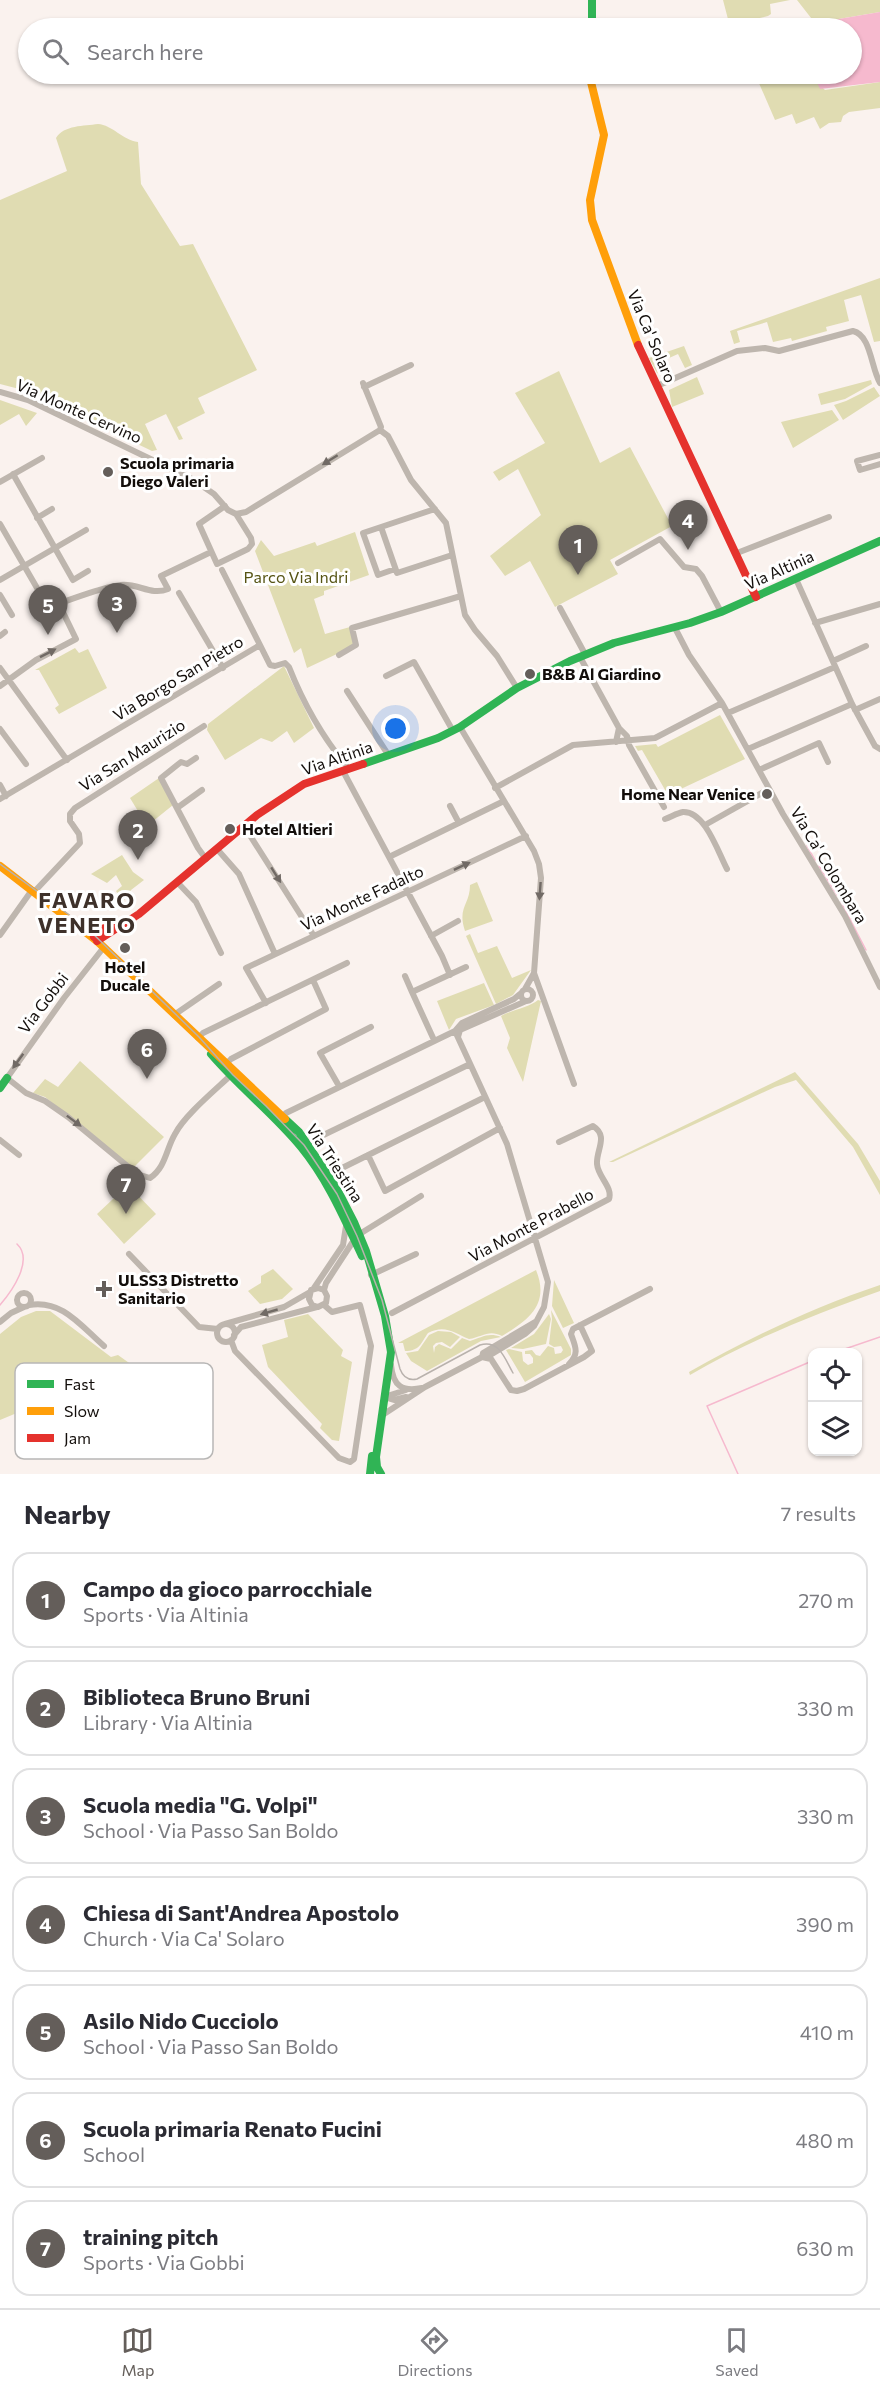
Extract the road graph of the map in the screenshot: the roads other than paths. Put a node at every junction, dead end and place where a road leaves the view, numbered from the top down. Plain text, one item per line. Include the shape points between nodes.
1 (592, 0) edge
2 (592, 18) edge
3 (591, 84) edge
4 (411, 365) dead end
5 (880, 383) edge
6 (657, 386) junction
7 (0, 392) edge
8 (380, 430) junction
9 (880, 455) edge
10 (42, 458) dead end
11 (880, 464) edge
12 (13, 474) junction
13 (0, 482) edge
14 (225, 506) junction
15 (52, 509) dead end
16 (435, 509) junction
17 (236, 514) junction
18 (829, 517) dead end
19 (38, 518) junction
20 (0, 524) edge
21 (381, 527) junction
22 (86, 530) dead end
23 (880, 541) edge
24 (55, 548) junction
25 (211, 552) junction
26 (737, 553) junction
27 (452, 555) junction
28 (618, 563) dead end
29 (24, 566) junction
30 (395, 569) junction
31 (222, 570) dead end
32 (88, 572) dead end
33 (796, 579) junction
34 (0, 580) edge
35 (179, 593) dead end
36 (0, 595) edge
37 (460, 596) junction
38 (756, 597) junction
39 (59, 604) junction
40 (880, 604) edge
41 (560, 608) dead end
42 (721, 612) junction
43 (12, 615) dead end
44 (816, 623) junction
45 (675, 628) junction
46 (260, 645) junction
47 (866, 646) dead end
48 (339, 655) dead end
49 (583, 656) junction
50 (834, 664) junction
51 (223, 668) junction
52 (0, 669) edge
53 (386, 676) dead end
54 (8, 680) junction
55 (0, 686) edge
56 (517, 688) junction
57 (347, 691) dead end
58 (880, 699) edge
59 (722, 703) junction
60 (854, 707) junction
61 (728, 713) junction
62 (204, 726) dead end
63 (619, 728) junction
64 (0, 729) edge
65 (456, 729) junction
66 (628, 740) junction
67 (615, 742) junction
68 (748, 749) junction
69 (880, 749) edge
70 (389, 756) junction
71 (196, 758) dead end
72 (67, 760) junction
73 (828, 762) dead end
74 (26, 764) dead end
75 (346, 770) junction
76 (759, 770) junction
77 (0, 785) edge
78 (495, 788) junction
79 (769, 789) junction
80 (201, 790) dead end
81 (3, 797) edge
82 (504, 801) junction
83 (450, 806) dead end
84 (664, 807) dead end
85 (177, 808) junction
86 (665, 819) dead end
87 (459, 823) junction
88 (705, 825) junction
89 (244, 826) junction
90 (526, 836) junction
91 (217, 849) junction
92 (389, 857) junction
93 (206, 859) junction
94 (727, 869) dead end
95 (1, 870) edge
96 (178, 883) junction
97 (33, 891) junction
98 (407, 892) junction
99 (458, 921) dead end
100 (120, 925) junction
101 (80, 926) junction
102 (108, 926) junction
103 (0, 935) edge
104 (314, 936) junction
105 (431, 936) junction
106 (98, 942) junction
107 (221, 953) dead end
108 (275, 954) junction
109 (347, 963) dead end
110 (465, 967) dead end
111 (534, 972) junction
112 (450, 975) junction
113 (405, 976) dead end
114 (313, 980) junction
115 (219, 984) dead end
116 (880, 987) edge
117 (525, 991) junction
118 (412, 992) junction
119 (544, 999) junction
120 (528, 1000) junction
121 (266, 1003) junction
122 (174, 1015) junction
123 (371, 1027) dead end
124 (457, 1034) junction
125 (198, 1038) junction
126 (434, 1040) junction
127 (217, 1054) junction
128 (227, 1063) junction
129 (470, 1064) junction
130 (230, 1076) junction
131 (3, 1083) edge
132 (574, 1084) dead end
133 (339, 1086) junction
134 (256, 1090) junction
135 (485, 1097) junction
136 (286, 1113) dead end
137 (500, 1128) junction
138 (559, 1142) dead end
139 (1, 1143) edge
140 (307, 1143) junction
141 (19, 1155) dead end
142 (368, 1155) junction
143 (328, 1175) junction
144 (421, 1196) dead end
145 (346, 1219) junction
146 (534, 1238) junction
147 (355, 1240) junction
148 (344, 1244) junction
149 (129, 1254) dead end
150 (416, 1254) dead end
151 (372, 1275) junction
152 (650, 1289) dead end
153 (312, 1290) junction
154 (324, 1290) junction
155 (30, 1298) junction
156 (17, 1300) junction
157 (40, 1303) junction
158 (26, 1306) junction
159 (321, 1306) junction
160 (11, 1313) junction
161 (392, 1313) dead end
162 (0, 1322) edge
163 (225, 1324) junction
164 (580, 1325) junction
165 (218, 1329) junction
166 (233, 1337) junction
167 (104, 1346) dead end
168 (576, 1346) junction
169 (391, 1352) junction
170 (586, 1355) junction
171 (485, 1357) junction
172 (568, 1364) junction
173 (412, 1392) junction
174 (384, 1397) junction
175 (381, 1419) junction
176 (370, 1474) edge
177 (381, 1474) edge

1 - 2 street
3 - 6 street, Via Ca' Solaro via 604,135 591,189 591,213 621,304
4 - 8 street via 364,385
5 - 6 street via 864,338 853,331 779,351 737,351
6 - 26 street, Via Ca' Solaro
7 - 14 street, Via Monte Cervino via 28,400 192,479
8 - 16 street via 388,435 406,472
8 -> 17 street via 246,512
9 - 11 street via 857,461 860,470
10 - 12 street
12 - 13 street
12 - 19 street
14 - 17 street, Via Monte Cervino
14 - 25 street via 200,524
15 - 19 street
16 - 21 street
16 - 27 street via 446,523
17 - 25 street via 251,537 250,547 217,564
18 - 26 street
19 - 24 street
20 - 29 street
21 - 30 street
21 - 30 street via 363,533 378,575
22 - 24 street
23 - 33 street, Via Altinia
24 - 29 street
24 - 32 street via 73,580
25 - 39 street via 161,576 168,589 165,591 120,585
26 - 38 street, Via Ca' Solaro
27 - 30 street via 397,573
27 - 37 street
28 - 42 street via 660,539 684,567 696,569 702,576
29 - 34 street
29 - 39 street via 48,607
31 - 46 street
33 - 38 street, Via Altinia
33 - 44 street
35 - 51 street
36 - 43 street
37 - 48 street via 352,628 356,645
37 - 56 street via 468,620
38 - 42 street, Via Altinia
54 -> 39 street via 76,639
40 - 44 street
41 - 49 street
42 - 45 street, Via Altinia
44 - 50 street
45 - 49 street, Via Altinia via 614,643
45 - 59 street, Via Ca' Colombara
46 - 51 street, Via Borgo San Pietro
46 - 75 street, Via Borgo San Pietro via 270,665 285,663 289,667 309,714
47 - 50 street
49 - 56 street, Via Altinia
49 - 63 street
50 - 60 street
50 - 61 street
51 - 72 street, Via Borgo San Pietro
52 - 54 street
53 - 65 street via 414,662
54 - 55 street
54 - 72 street
56 - 65 street, Via Altinia
57 - 70 street
58 - 60 street
59 - 61 street, Via Ca' Colombara
59 - 66 street via 655,738
60 - 68 street
60 - 69 street via 875,747
61 - 68 street, Via Ca' Colombara
62 - 97 street, Via San Maurizio via 75,808 70,821 80,843
63 - 66 street
63 - 67 street
64 - 74 street
65 - 70 street, Via Altinia
65 - 78 street
66 - 67 street
66 - 84 street
67 - 78 street via 573,745
68 - 76 street, Via Ca' Colombara
70 - 75 street, Via Altinia
71 - 85 street via 187,764 181,762 161,778
72 - 81 street, Via Borgo San Pietro
73 - 76 street via 819,743
75 - 89 street, Via Altinia via 296,788
75 - 92 street
76 - 79 street, Via Ca' Colombara
77 - 81 street
78 - 82 street
79 - 88 street
79 - 116 street, Via Ca' Colombara via 845,915
80 - 85 street
82 - 87 street
82 - 90 street
83 - 87 street
85 - 93 street
86 - 88 street via 685,813
87 - 92 street
88 - 94 street
89 - 91 street, Via Altinia
89 -> 104 street
98 -> 90 street, Via Monte Fadalto
90 -> 111 street via 540,871
91 - 93 street, Via Altinia
91 - 108 street via 239,874
92 - 98 street
93 - 96 street, Via Altinia
95 - 97 street, Via Triestina
96 - 100 street, Via Altinia
96 - 107 street via 196,902
97 - 101 street, Via Triestina
97 - 103 street
98 - 104 street, Via Monte Fadalto
98 - 105 street
99 - 105 street
100 - 102 street
100 - 106 street, Via Altinia
101 - 102 street
101 - 106 street, Via Triestina
102 - 106 street via 99,930
104 - 108 street, Via Monte Fadalto
105 - 112 street
106 - 122 street, Via Triestina
106 -> 131 street, Via Gobbi via 64,998
108 - 121 street, Via Monte Fadalto via 246,968
109 - 114 street
110 - 112 street
111 - 117 street
111 - 119 street
112 - 118 street
113 - 118 street
114 - 121 street
114 - 128 street via 326,1009
115 - 122 street
117 - 119 street
117 - 120 street via 522,999
117 - 120 street via 533,995
117 - 124 street via 462,1023
118 - 126 street
119 - 120 street
119 - 132 street
120 - 124 street
121 - 125 street
122 - 125 street, Via Triestina
123 - 133 street via 320,1053
124 - 126 street
124 - 129 street
125 - 127 street, Via Triestina
125 - 130 street, Via Triestina
126 - 133 street
127 - 128 street, Via Triestina
127 - 130 street, Via Triestina via 229,1068
128 - 134 street, Via Triestina
129 - 135 street
129 - 140 street
131 -> 130 street, Via Gobbi via 45,1101 137,1174 150,1178 164,1161 180,1126
130 - 134 street, Via Triestina via 237,1076
130 - 145 street, Via Triestina via 303,1149
133 - 136 street
134 - 140 street, Via Triestina
135 - 137 street
135 - 142 street
137 - 142 street via 385,1191
137 - 146 street
138 - 146 street, Via Monte Prabello via 596,1127 602,1144 597,1165 610,1196
139 - 141 street
140 - 143 street, Via Triestina
142 - 143 street
143 - 147 street, Via Triestina via 343,1199
144 - 147 street
145 - 147 street, Via Triestina
145 - 148 street
146 - 161 street, Via Monte Prabello
146 - 171 street via 548,1282 538,1320 483,1353
147 - 148 street via 348,1238
147 - 151 street, Via Triestina
147 - 151 street, Via Triestina via 369,1261
147 - 154 street
148 - 153 street
149 - 165 street via 199,1326
150 - 151 street
151 - 169 street, Via Triestina
152 - 164 street
153 - 154 street
153 - 159 street via 310,1302
153 -> 163 street via 284,1307
154 - 159 street via 327,1296
155 - 156 street via 24,1293
155 - 157 street
155 - 158 street
156 - 158 street via 19,1305
156 - 160 street
157 - 158 street
157 - 167 street via 68,1313
158 - 160 street
159 - 166 street via 241,1327
159 - 166 street via 332,1312 360,1305 371,1346 354,1459 350,1462 339,1458 235,1352
160 - 162 street
163 - 165 street
163 - 166 street via 234,1328
164 - 168 street via 571,1331
164 - 170 street via 592,1347
165 - 166 street via 220,1340
168 - 170 street
168 - 172 street via 575,1357
169 - 173 street via 395,1379
169 - 174 street, Via Triestina
170 - 172 street
171 - 172 street via 492,1360 515,1391
171 - 173 street
173 - 174 street via 394,1400
173 - 175 street
174 - 175 street, Via Triestina
175 - 176 street, Via Triestina
175 - 177 street via 376,1457

